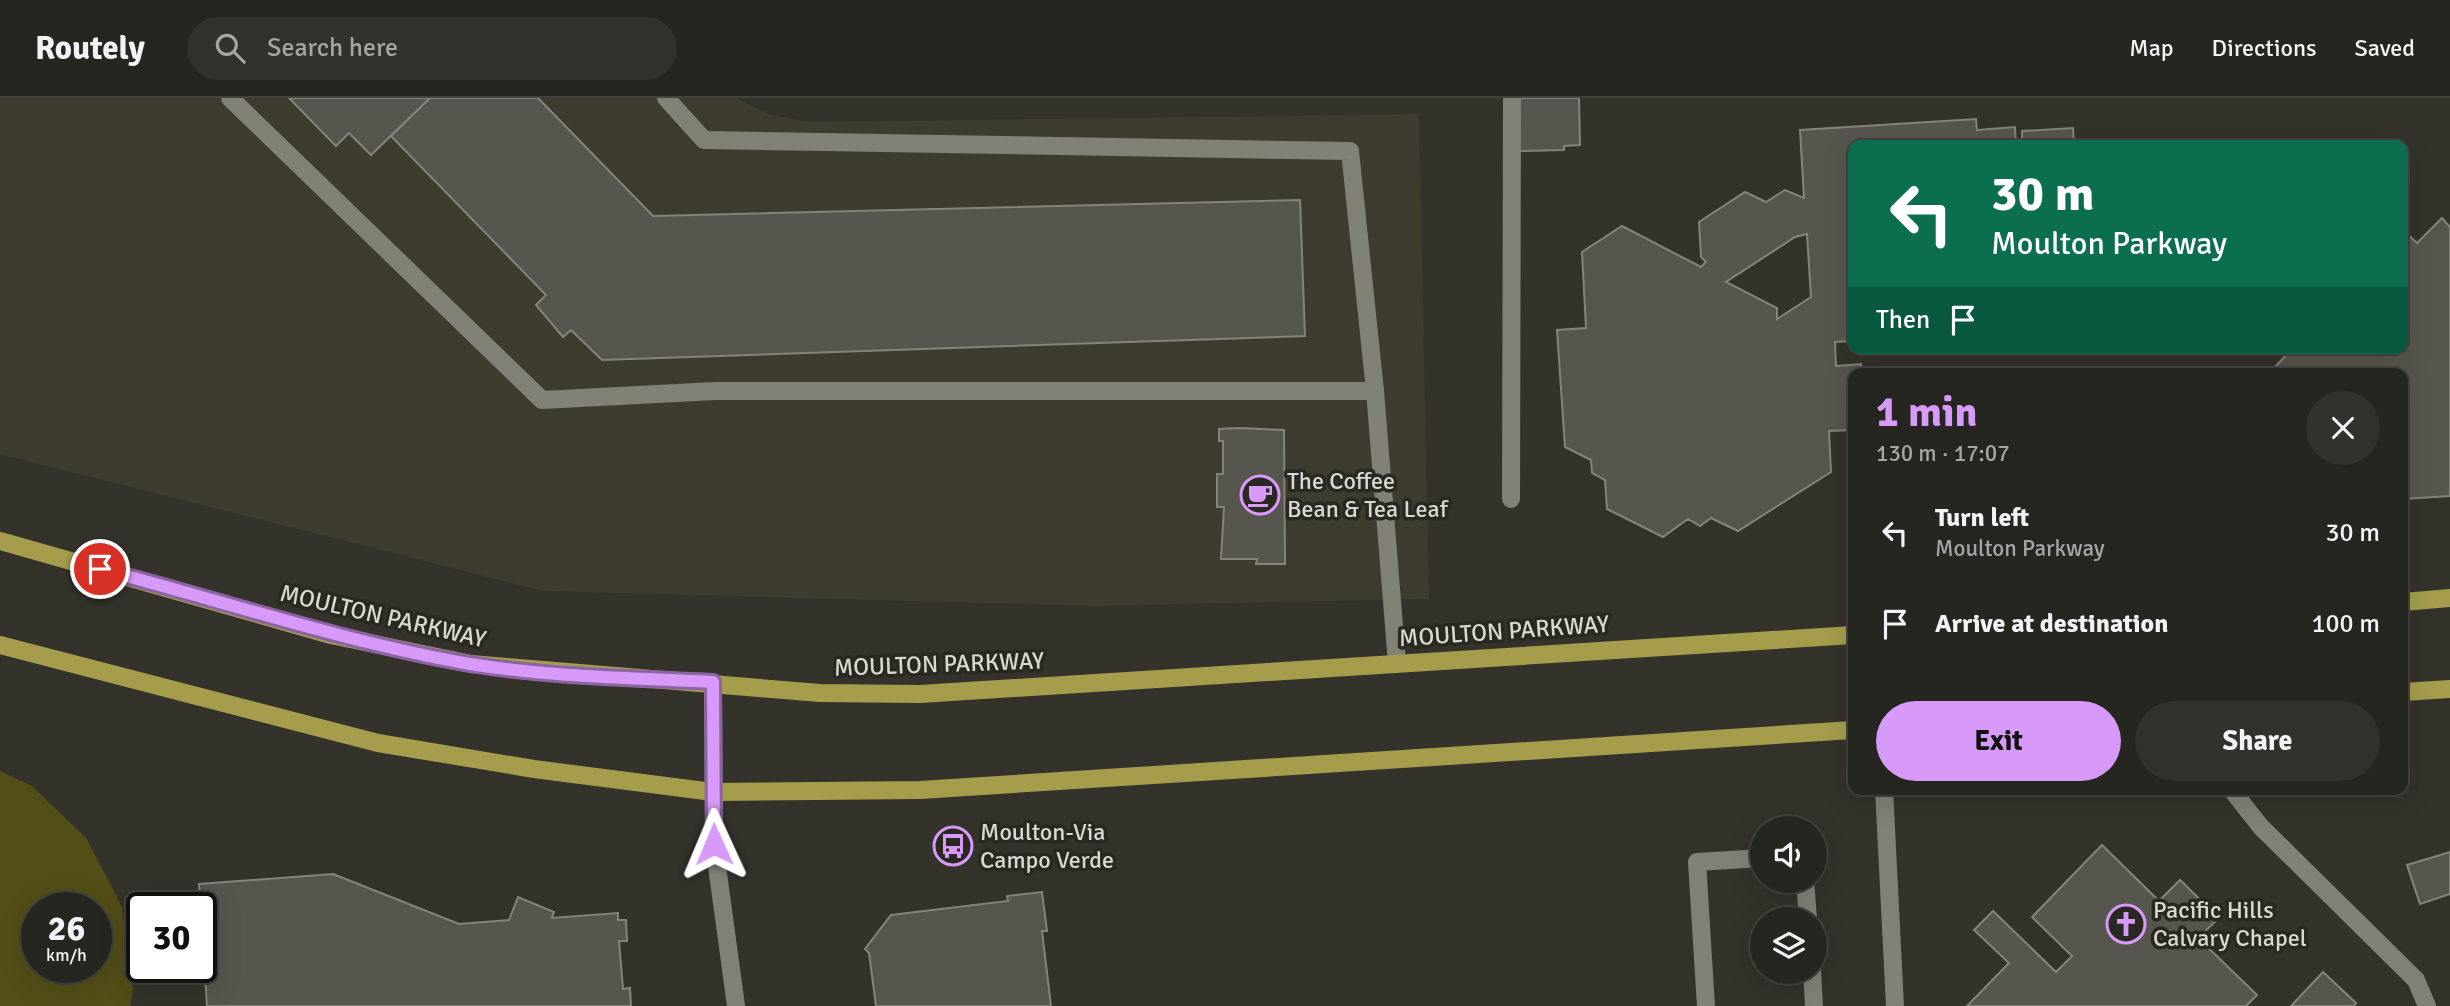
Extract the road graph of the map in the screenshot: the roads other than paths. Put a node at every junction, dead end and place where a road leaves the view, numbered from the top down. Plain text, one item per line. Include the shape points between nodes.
1 (230, 98) edge
2 (666, 98) edge
3 (1512, 98) edge
4 (1376, 391) junction
5 (1511, 499) dead end
6 (0, 541) edge
7 (2450, 598) edge
8 (2408, 602) edge
9 (1848, 635) edge
10 (0, 645) edge
11 (1397, 663) junction
12 (713, 682) junction
13 (2450, 689) edge
14 (2408, 692) edge
15 (1848, 730) edge
16 (713, 792) junction
17 (1884, 795) edge
18 (2236, 795) edge
19 (1750, 859) edge
20 (1813, 984) edge
21 (736, 1006) edge
22 (1706, 1006) edge
23 (1814, 1006) edge
24 (1895, 1006) edge
25 (2427, 1006) edge

1 - 4 street via 542,400 715,391
2 - 4 street via 704,140 1350,151
3 - 5 street
4 - 11 street
6 - 12 main road, MOULTON PARKWAY via 331,635 471,664
7 - 8 main road
9 - 11 main road, MOULTON PARKWAY
10 - 16 main road via 378,743
11 - 12 main road, MOULTON PARKWAY via 920,694 820,693
12 - 16 street
13 - 14 main road
15 - 16 main road via 920,790
16 - 21 street via 714,844
17 - 24 street
18 - 25 street via 2261,827 2416,980
19 - 22 street via 1697,862
20 - 23 street

